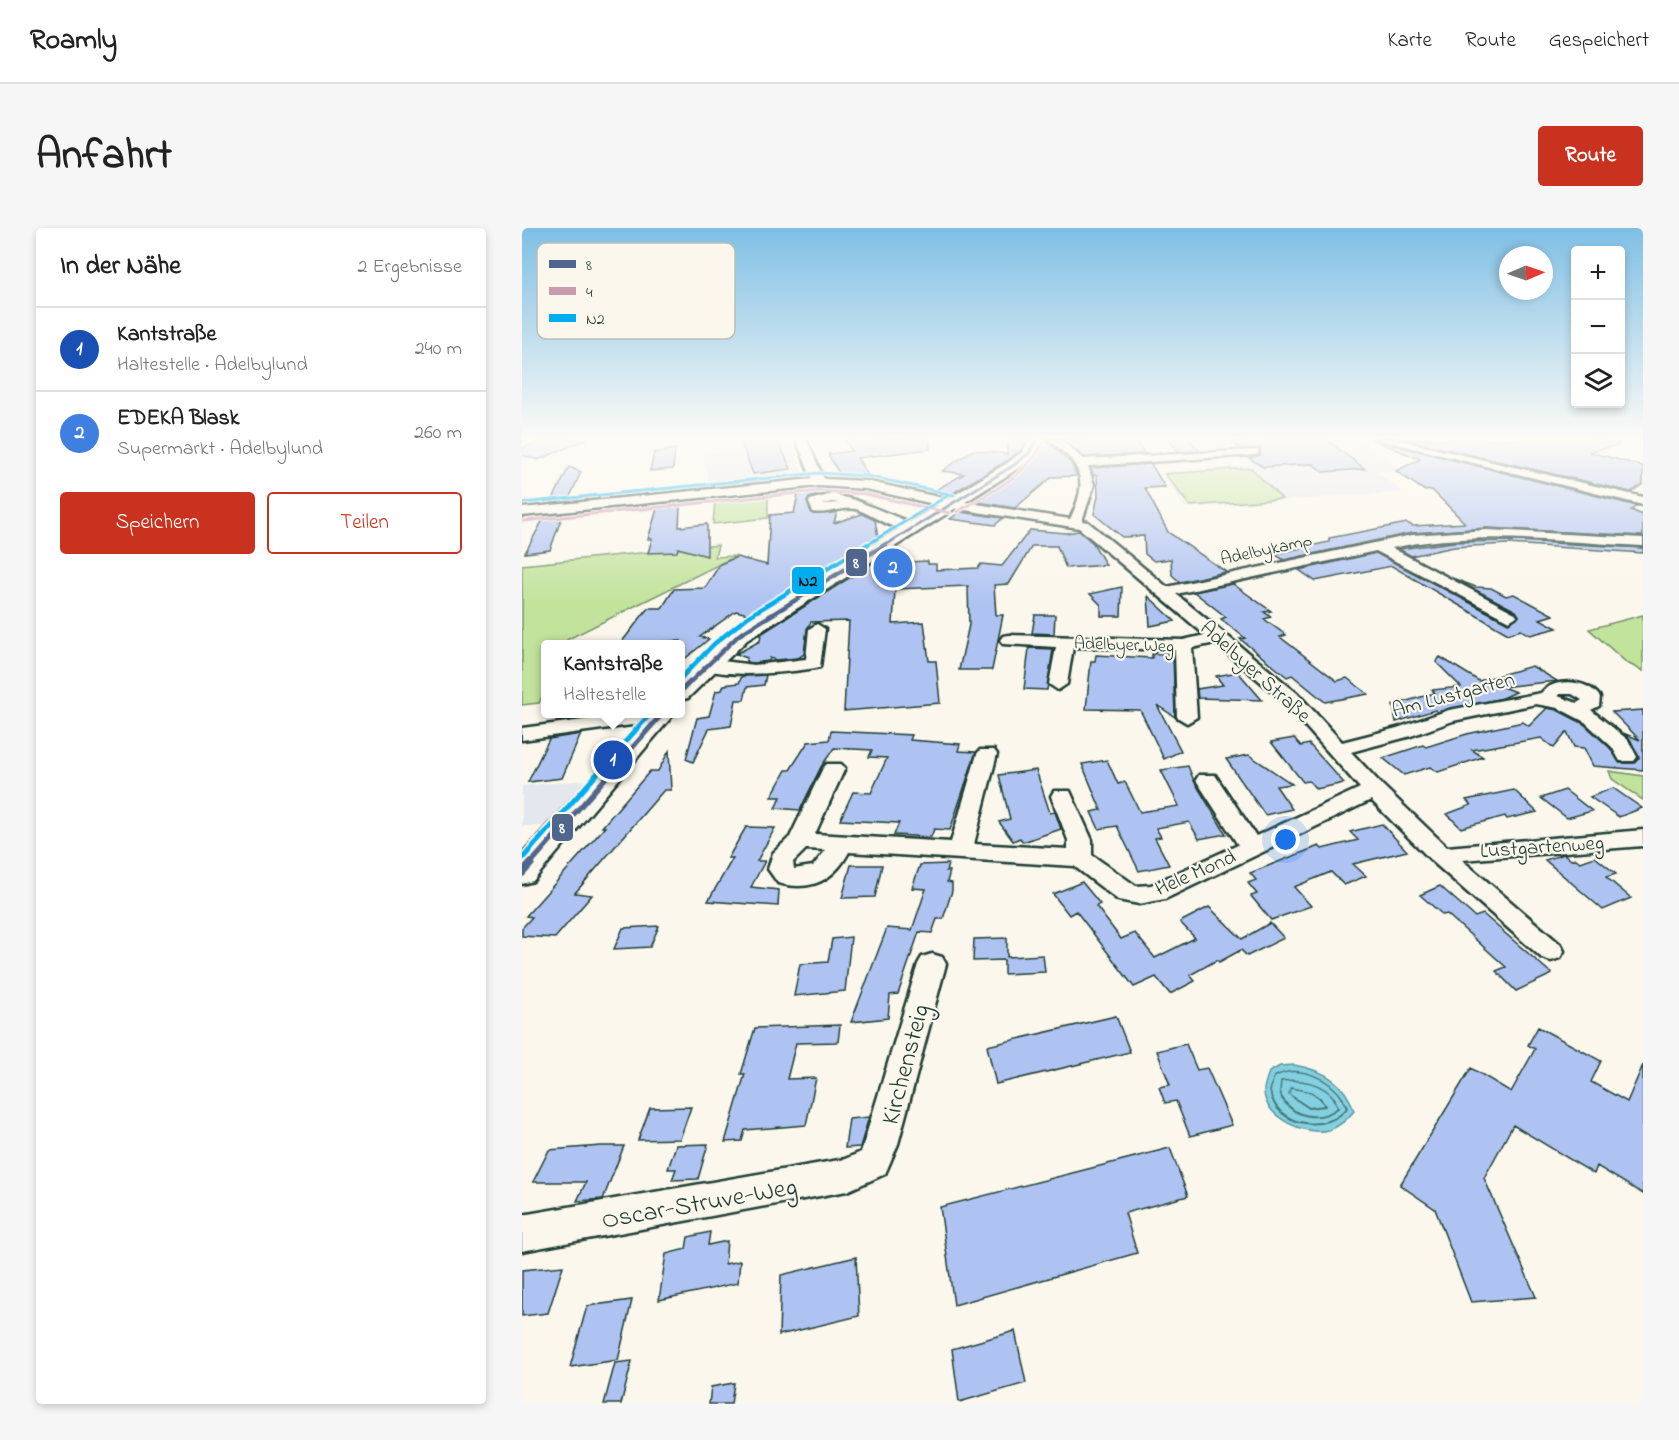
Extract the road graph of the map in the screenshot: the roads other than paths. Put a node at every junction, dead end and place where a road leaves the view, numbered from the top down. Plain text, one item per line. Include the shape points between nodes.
1 (701, 494) edge
2 (906, 494) edge
3 (968, 494) edge
4 (1086, 494) edge
5 (1614, 494) edge
6 (1643, 501) edge
7 (952, 504) junction
8 (857, 506) dead end
9 (522, 512) edge
10 (1075, 522) junction
11 (914, 527) junction
12 (1643, 542) edge
13 (1376, 545) junction
14 (1165, 592) junction
15 (1509, 616) dead end
16 (817, 629) dead end
17 (1219, 637) junction
18 (1009, 640) dead end
19 (1065, 642) junction
20 (1183, 645) junction
21 (707, 664) junction
22 (1058, 684) dead end
23 (685, 689) edge
24 (1187, 717) dead end
25 (633, 718) edge
26 (658, 718) edge
27 (522, 734) edge
28 (1338, 749) junction
29 (987, 754) dead end
30 (1627, 757) dead end
31 (834, 768) dead end
32 (1207, 780) dead end
33 (1374, 790) junction
34 (1062, 796) dead end
35 (1643, 838) edge
36 (800, 841) junction
37 (841, 844) junction
38 (1251, 847) junction
39 (960, 851) junction
40 (1441, 856) junction
41 (1080, 858) junction
42 (522, 873) edge
43 (1551, 951) dead end
44 (932, 964) dead end
45 (873, 1163) joint
46 (522, 1233) edge

1 - 9 street
2 - 7 street
3 - 7 street
4 - 10 street
5 - 6 street
7 - 10 street
7 - 11 street
8 - 11 street
10 - 14 street, Adelbyer Straße
11 - 21 street via 754,624
12 - 13 street, Adelbykamp via 1487,534
13 - 14 street, Adelbykamp
13 - 15 street
14 - 17 street, Adelbyer Straße
16 - 21 street via 814,663 754,669
17 - 20 street, Adelbyer Weg
17 - 28 street, Adelbyer Straße via 1290,697
18 - 19 street, Adelbyer Weg
19 - 20 street, Adelbyer Weg
19 - 22 street, Adelbyer Weg
20 - 24 street, Adelbyer Weg
21 - 23 street
25 - 27 street
26 - 42 street
28 - 30 street, Am Lustgarten via 1449,716 1546,699 1579,709 1610,731
28 - 33 street, Adelbyer Straße
29 - 39 street
31 - 36 street
32 - 38 street, Hele Mond
33 - 38 street, Hele Mond
33 - 40 street, Adelbyer Straße
34 - 41 street via 1080,840
35 - 40 street, Lustgartenweg
36 - 37 street
36 - 37 street via 781,859 780,869 788,877 818,875 832,865
37 - 39 street
38 - 41 street, Hele Mond via 1156,893 1133,896 1119,891 1098,869
39 - 41 street
40 - 43 street, Adelbyer Straße
44 - 45 street, Kirchensteig via 882,1144
45 - 46 street, Oscar-Struve-Weg via 847,1175

